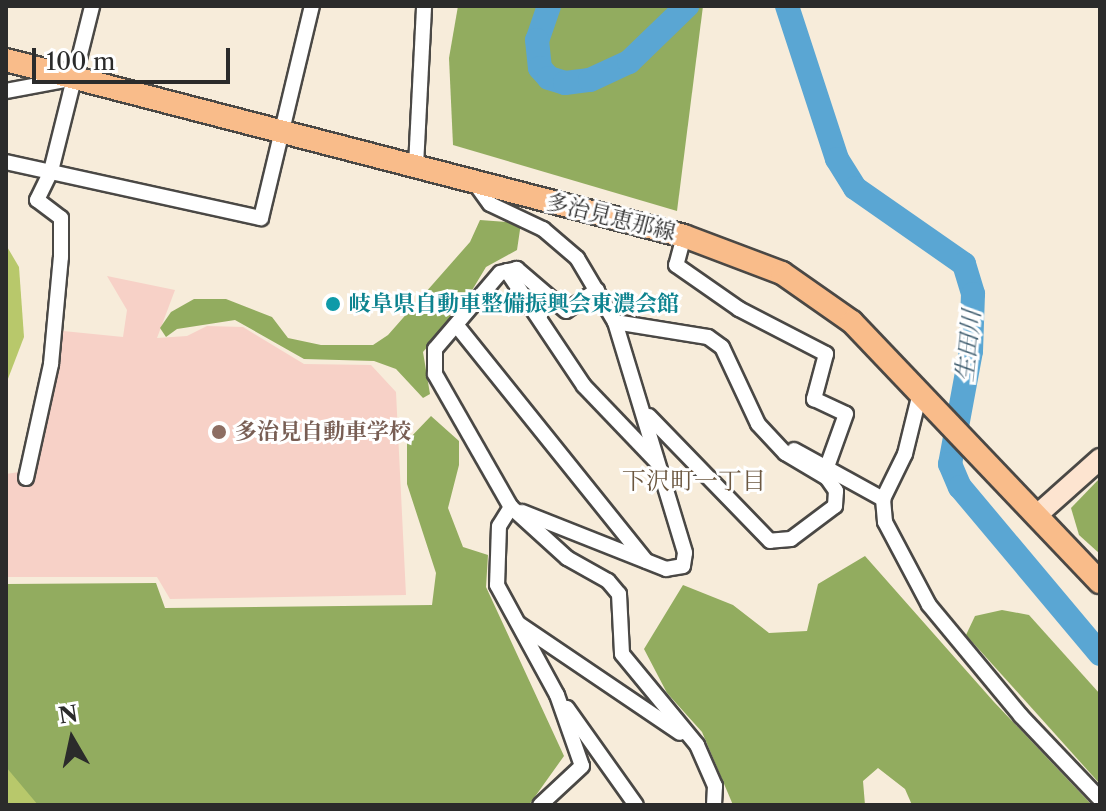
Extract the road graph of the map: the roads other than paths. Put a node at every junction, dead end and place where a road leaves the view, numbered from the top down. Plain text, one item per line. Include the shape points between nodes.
1 (92, 6) edge
2 (312, 6) edge
3 (424, 6) edge
4 (6, 60) edge
5 (75, 78) junction
6 (6, 91) edge
7 (284, 132) junction
8 (6, 162) edge
9 (416, 166) junction
10 (51, 171) junction
11 (474, 182) junction
12 (684, 236) junction
13 (507, 271) junction
14 (597, 290) junction
15 (615, 322) junction
16 (458, 327) junction
17 (920, 393) junction
18 (646, 413) junction
19 (779, 443) junction
20 (1100, 459) edge
21 (828, 464) junction
22 (660, 465) junction
23 (26, 478) dead end
24 (883, 499) junction
25 (511, 507) junction
26 (1036, 516) junction
27 (646, 561) junction
28 (1100, 582) edge
29 (515, 621) junction
30 (557, 695) junction
31 (697, 745) junction
32 (1100, 799) edge
33 (540, 805) edge
34 (636, 805) edge
35 (714, 805) edge

1 - 5 street
2 - 7 street
3 - 9 street
4 - 5 main road, 多治見恵那線
5 - 6 street
5 - 7 main road, 多治見恵那線
5 - 10 street
7 - 9 main road, 多治見恵那線
7 - 10 street via 261,218
8 - 10 street
9 - 11 main road, 多治見恵那線
10 - 23 street via 37,200 61,218 57,322
11 - 12 main road, 多治見恵那線
11 - 14 street via 490,204 543,229 577,258
12 - 17 main road, 多治見恵那線 via 782,273 817,294
12 - 21 street via 676,265 739,309 826,354 814,399 846,414
13 - 14 street via 517,269 566,311
13 - 16 street via 487,286
13 - 22 street via 584,386
14 - 15 street
15 - 18 street
15 - 19 street via 708,337 722,347 758,424
16 - 25 street via 435,349 435,374
16 - 27 street
17 - 24 street via 905,454
17 - 26 main road, 多治見恵那線
18 - 19 street via 770,541 791,539 835,506 836,491
18 - 22 street
19 - 21 street
20 - 26 main road
21 - 24 street
22 - 27 street via 685,553 683,566 666,569
24 - 32 street via 885,522 929,605 1021,716
25 - 27 street
25 - 29 street via 499,526 494,564 497,585
25 - 31 street via 567,558 608,581 619,594 622,654
26 - 28 main road, 多治見恵那線
29 - 30 street
29 - 31 street
30 - 33 street via 582,766
30 - 34 street
31 - 35 street via 715,786

